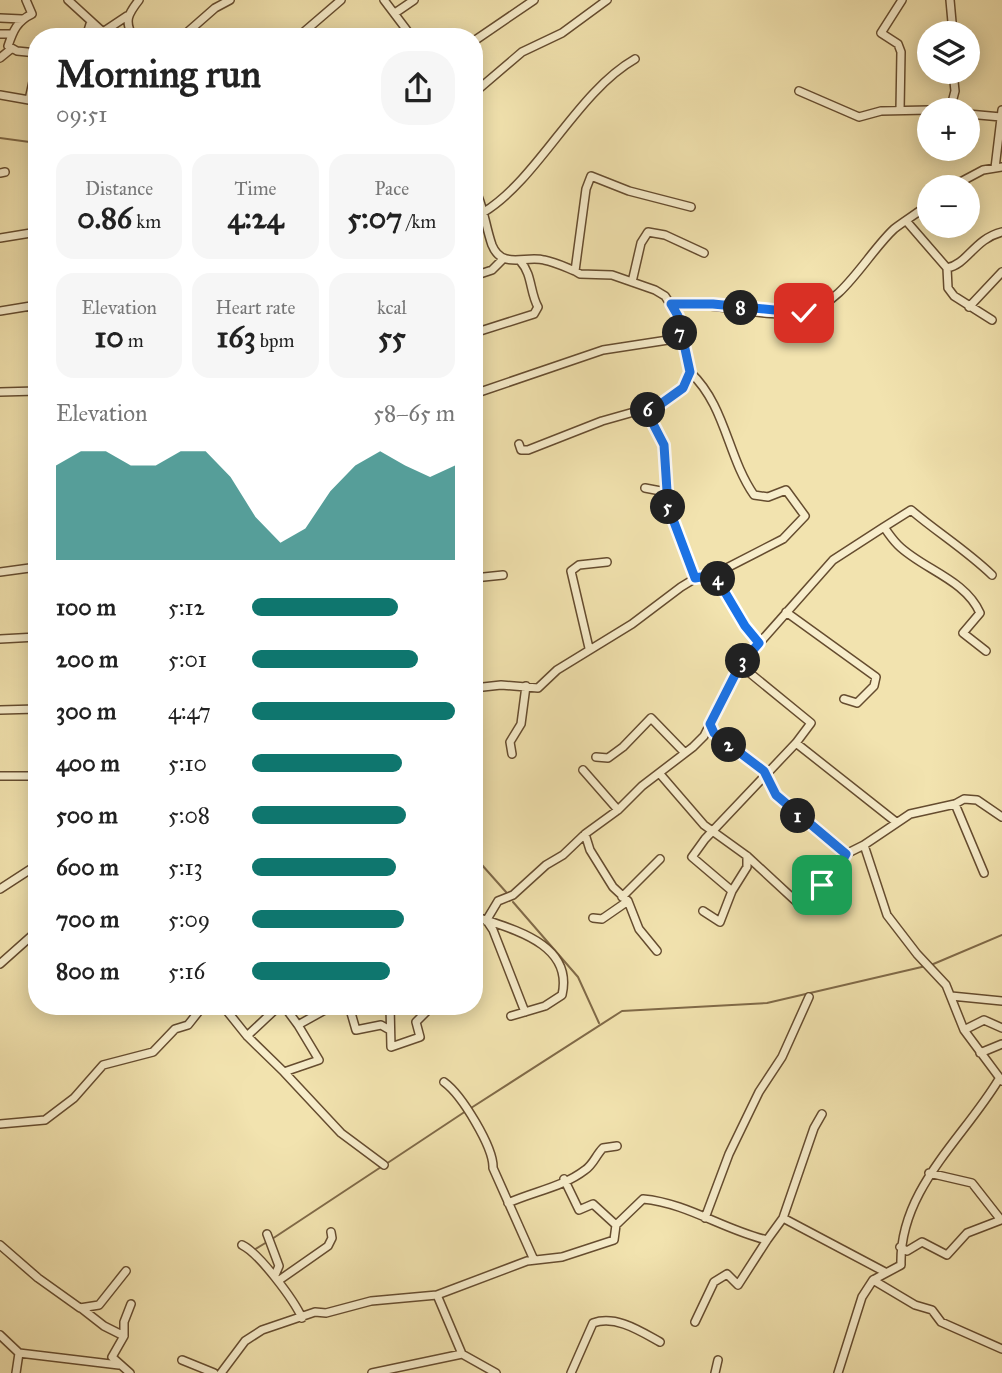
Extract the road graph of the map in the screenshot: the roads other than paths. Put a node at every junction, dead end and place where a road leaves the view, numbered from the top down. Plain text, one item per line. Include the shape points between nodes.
1 (26, 0) edge
2 (68, 0) edge
3 (139, 0) edge
4 (230, 0) edge
5 (341, 0) edge
6 (384, 0) edge
7 (414, 0) edge
8 (534, 0) edge
9 (607, 0) edge
10 (902, 0) edge
11 (950, 0) edge
12 (395, 13) junction
13 (127, 16) junction
14 (0, 18) edge
15 (22, 19) junction
16 (91, 21) junction
17 (952, 21) edge
18 (89, 28) edge
19 (97, 28) edge
20 (110, 28) edge
21 (128, 28) edge
22 (192, 28) edge
23 (308, 28) edge
24 (406, 28) edge
25 (0, 34) edge
26 (11, 34) junction
27 (483, 35) edge
28 (11, 49) junction
29 (28, 53) edge
30 (0, 58) edge
31 (635, 59) dead end
32 (483, 85) edge
33 (799, 91) dead end
34 (0, 95) edge
35 (28, 100) edge
36 (900, 110) junction
37 (917, 110) edge
38 (1002, 113) edge
39 (980, 114) edge
40 (998, 167) edge
41 (973, 175) edge
42 (691, 207) dead end
43 (484, 212) joint
44 (917, 215) edge
45 (908, 223) junction
46 (1002, 232) edge
47 (28, 233) edge
48 (0, 238) edge
49 (704, 253) dead end
50 (503, 259) junction
51 (521, 262) junction
52 (947, 268) junction
53 (575, 271) junction
54 (1002, 272) edge
55 (483, 273) edge
56 (632, 282) junction
57 (671, 304) junction
58 (28, 307) edge
59 (969, 307) junction
60 (0, 311) edge
61 (992, 320) dead end
62 (483, 330) edge
63 (681, 338) junction
64 (690, 372) junction
65 (28, 391) edge
66 (483, 391) edge
67 (0, 392) edge
68 (648, 408) junction
69 (519, 444) dead end
70 (645, 488) dead end
71 (666, 492) junction
72 (884, 527) junction
73 (607, 562) dead end
74 (28, 568) edge
75 (0, 572) edge
76 (503, 575) dead end
77 (713, 575) junction
78 (992, 575) dead end
79 (483, 577) edge
80 (695, 578) junction
81 (786, 612) junction
82 (28, 637) edge
83 (0, 639) edge
84 (759, 643) junction
85 (589, 648) junction
86 (986, 651) dead end
87 (740, 665) junction
88 (526, 686) junction
89 (483, 688) edge
90 (844, 699) dead end
91 (28, 709) edge
92 (0, 710) edge
93 (710, 724) junction
94 (796, 743) junction
95 (685, 753) junction
96 (512, 754) dead end
97 (596, 757) dead end
98 (583, 770) dead end
99 (660, 774) junction
100 (0, 776) edge
101 (28, 776) edge
102 (765, 776) junction
103 (955, 804) junction
104 (618, 810) junction
105 (1002, 817) edge
106 (896, 822) junction
107 (714, 832) junction
108 (585, 834) junction
109 (864, 845) junction
110 (846, 854) junction
111 (747, 856) junction
112 (660, 859) dead end
113 (28, 871) edge
114 (984, 873) dead end
115 (0, 889) edge
116 (732, 891) junction
117 (625, 899) junction
118 (703, 911) dead end
119 (593, 918) dead end
120 (483, 919) edge
121 (486, 920) junction
122 (28, 938) edge
123 (657, 951) dead end
124 (2, 959) edge
125 (951, 996) junction
126 (809, 997) dead end
127 (1002, 1001) edge
128 (525, 1012) junction
129 (195, 1015) edge
130 (230, 1015) edge
131 (271, 1015) edge
132 (289, 1015) edge
133 (316, 1015) edge
134 (352, 1015) edge
135 (389, 1015) edge
136 (424, 1015) edge
137 (511, 1016) dead end
138 (298, 1025) junction
139 (1002, 1028) edge
140 (388, 1029) junction
141 (964, 1030) junction
142 (247, 1036) junction
143 (1002, 1044) edge
144 (980, 1053) junction
145 (284, 1072) junction
146 (1001, 1080) edge
147 (444, 1082) dead end
148 (822, 1114) dead end
149 (0, 1124) edge
150 (618, 1146) dead end
151 (384, 1165) dead end
152 (929, 1172) junction
153 (564, 1179) junction
154 (508, 1203) junction
155 (705, 1218) junction
156 (783, 1218) junction
157 (1001, 1221) edge
158 (616, 1225) junction
159 (331, 1232) dead end
160 (267, 1234) dead end
161 (767, 1240) junction
162 (0, 1245) edge
163 (242, 1245) dead end
164 (901, 1247) junction
165 (10, 1254) junction
166 (0, 1258) edge
167 (534, 1260) junction
168 (126, 1271) dead end
169 (885, 1272) junction
170 (276, 1278) junction
171 (873, 1280) junction
172 (437, 1295) junction
173 (131, 1304) dead end
174 (80, 1308) junction
175 (302, 1318) junction
176 (695, 1322) dead end
177 (0, 1335) edge
178 (124, 1336) junction
179 (660, 1342) dead end
180 (1002, 1349) edge
181 (19, 1353) junction
182 (462, 1354) junction
183 (182, 1360) dead end
184 (718, 1360) dead end
185 (99, 1363) junction
186 (120, 1365) junction
187 (16, 1373) edge
188 (96, 1373) edge
189 (130, 1373) edge
190 (214, 1373) edge
191 (221, 1373) edge
192 (372, 1373) edge
193 (496, 1373) edge
194 (571, 1373) edge
195 (715, 1373) edge
196 (838, 1373) edge

1 - 15 street via 32,14
2 - 16 street
3 - 13 street
4 - 22 street
5 - 23 street
6 - 12 street
7 - 12 street
8 - 27 street
9 - 32 street via 562,33 522,52
10 - 36 street via 881,33 898,44 901,52
11 - 17 street
12 - 24 street
13 - 20 street
13 - 21 street
14 - 15 street
15 - 26 street
16 - 18 street
16 - 19 street
25 - 26 street
26 - 28 street
28 - 29 street
28 - 30 street
31 - 43 street via 595,94 509,191
33 - 36 street via 859,117
34 - 35 street
36 - 37 street
38 - 39 street
38 - 40 street
40 - 41 street
42 - 53 street via 591,176
43 - 50 street via 493,249
44 - 45 street
45 - 52 street
45 - 57 street via 895,229 835,299 804,313
46 - 52 street via 978,242 957,266
47 - 48 street
49 - 56 street via 648,232
50 - 51 street
50 - 55 street
51 - 53 street via 541,259
51 - 62 street via 528,269 538,307 534,314
52 - 59 street via 948,288
53 - 56 street
54 - 59 street
56 - 57 street via 655,290
57 - 63 street
58 - 60 street
59 - 61 street
63 - 64 street
63 - 66 street via 603,350
64 - 68 street via 683,388
64 - 77 street via 706,387 754,495 768,497 786,490 805,516 783,539
65 - 67 street
68 - 69 street via 528,450
68 - 71 street via 664,445
70 - 71 street
71 - 80 street
72 - 78 street via 911,510
72 - 81 street via 833,560
72 - 86 street via 899,546 976,604 980,613 963,633
73 - 85 street via 579,565 571,571
74 - 75 street
76 - 79 street
77 - 80 street
77 - 84 street
80 - 85 street via 632,624
81 - 84 street
81 - 90 street via 876,677 874,686 857,703
82 - 83 street
84 - 87 street
85 - 88 street via 538,688
87 - 93 street
87 - 94 street via 809,718 811,723
88 - 89 street
88 - 96 street via 521,724 510,742
91 - 92 street
93 - 95 street
93 - 102 street via 714,733
94 - 102 street
94 - 106 street
95 - 97 street via 650,718 608,758
95 - 99 street
98 - 104 street
99 - 104 street
99 - 107 street
100 - 101 street
102 - 107 street
102 - 110 street via 776,795
103 - 105 street via 976,800
103 - 106 street via 926,809
103 - 114 street
104 - 108 street
106 - 109 street
107 - 111 street
107 - 116 street via 691,857
108 - 117 street via 590,850
108 - 121 street via 513,895 498,901
109 - 110 street
109 - 125 street via 887,915
110 - 111 street via 800,905
111 - 116 street via 747,867
112 - 117 street
113 - 115 street
116 - 118 street via 720,922
117 - 119 street via 602,919
117 - 123 street via 639,929
120 - 121 street
121 - 128 street
121 - 128 street via 541,941 562,970 562,996
122 - 124 street
125 - 127 street
125 - 141 street
126 - 155 street via 729,1154
128 - 137 street
129 - 149 street via 153,1052 103,1065 74,1098 45,1120
130 - 142 street
131 - 142 street
132 - 138 street
133 - 138 street
134 - 140 street via 356,1030 381,1025
135 - 140 street
136 - 140 street via 416,1022 420,1037 416,1039 391,1047
138 - 145 street via 320,1060
139 - 141 street via 984,1020
141 - 144 street
142 - 145 street
143 - 144 street
144 - 146 street
145 - 151 street via 341,1133
146 - 152 street
147 - 154 street via 458,1095 494,1154 493,1168
148 - 156 street
150 - 153 street via 603,1148 586,1170
152 - 157 street via 972,1183
152 - 164 street
153 - 154 street via 536,1195
153 - 158 street via 579,1210 593,1203
154 - 167 street
155 - 158 street via 669,1202 643,1199
155 - 161 street
156 - 161 street
156 - 169 street
157 - 164 street via 967,1233 947,1255 922,1242 907,1251
158 - 167 street via 614,1240 562,1257
159 - 170 street via 328,1246
160 - 170 street via 279,1266
161 - 176 street via 738,1285 727,1274 713,1282
162 - 165 street
163 - 170 street
164 - 169 street via 901,1265
165 - 166 street
165 - 174 street
167 - 172 street
168 - 174 street via 99,1305
169 - 171 street
170 - 175 street
171 - 180 street via 915,1306 932,1310 941,1322
171 - 196 street via 862,1297
172 - 175 street via 370,1301
172 - 182 street
173 - 178 street
174 - 178 street
175 - 191 street via 251,1337
177 - 181 street
178 - 186 street via 112,1357
179 - 194 street via 625,1323 598,1321 593,1323
181 - 185 street
181 - 187 street
182 - 192 street
182 - 193 street
183 - 190 street
184 - 195 street
185 - 186 street
185 - 188 street
186 - 189 street

